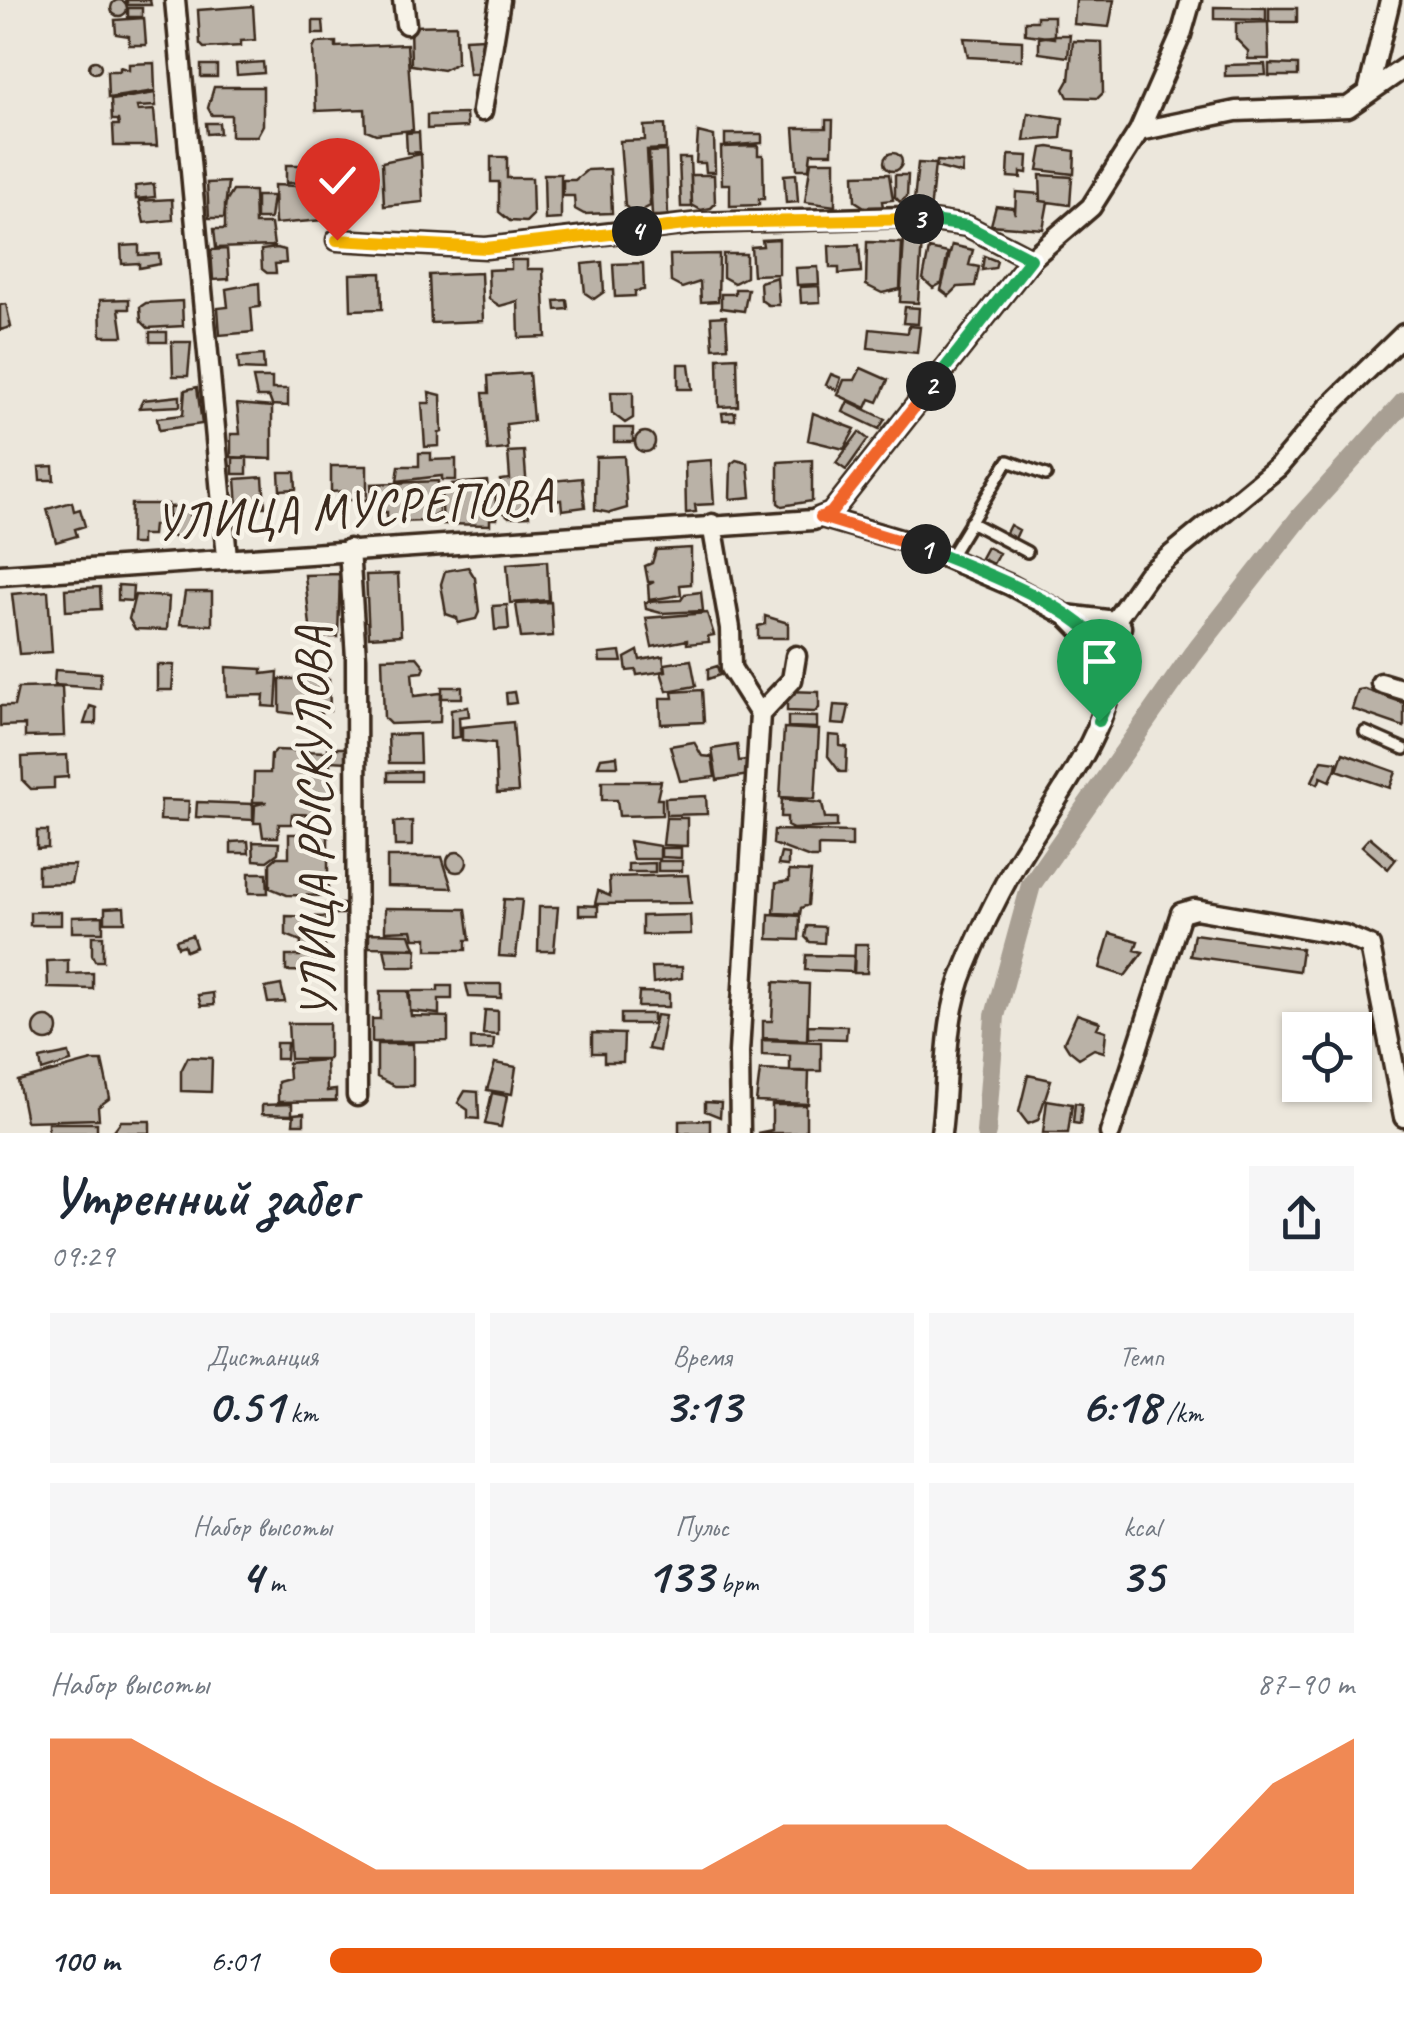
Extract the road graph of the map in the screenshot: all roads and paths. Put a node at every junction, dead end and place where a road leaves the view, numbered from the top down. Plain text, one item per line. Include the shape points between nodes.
1 (175, 0) edge
2 (402, 0) edge
3 (500, 0) edge
4 (1192, 0) edge
5 (1390, 0) edge
6 (406, 24) dead end
7 (1404, 68) edge
8 (1369, 88) junction
9 (482, 111) dead end
10 (1138, 132) junction
11 (337, 240) dead end
12 (1031, 259) junction
13 (1404, 334) edge
14 (1046, 475) dead end
15 (821, 517) junction
16 (970, 522) junction
17 (712, 524) junction
18 (349, 550) junction
19 (1027, 552) dead end
20 (226, 557) junction
21 (949, 558) junction
22 (0, 574) edge
23 (1066, 616) junction
24 (1115, 621) junction
25 (796, 656) dead end
26 (1112, 662) junction
27 (1380, 683) dead end
28 (1404, 690) edge
29 (760, 714) junction
30 (1365, 732) dead end
31 (1404, 749) edge
32 (357, 1096) dead end
33 (1404, 1116) edge
34 (740, 1133) edge
35 (942, 1133) edge
36 (1110, 1133) edge

1 - 20 street
2 - 6 street
3 - 9 street
4 - 10 street
5 - 8 street
7 - 8 street
8 - 10 street via 1348,107 1236,111
10 - 12 street via 1092,207
11 - 12 street via 486,248 700,223 905,217 967,226
12 - 15 street via 880,456
13 - 24 street via 1278,468 1147,575
14 - 16 lane via 1008,461
15 - 17 street, УЛИЦА МУСРЕПОВА
15 - 21 street
16 - 19 lane
16 - 21 lane
17 - 18 street, УЛИЦА МУСРЕПОВА
17 - 29 street via 732,668
18 - 20 street, УЛИЦА МУСРЕПОВА
18 - 32 street, УЛИЦА РЫСКУЛОВА via 356,658
20 - 22 street, УЛИЦА МУСРЕПОВА
21 - 23 street
23 - 24 street
23 - 26 street
24 - 26 street via 1121,627
25 - 29 street via 792,680
26 - 35 street via 1114,688 1099,721 962,972 945,1051
27 - 28 street
29 - 34 street
30 - 31 lane
33 - 36 street via 1370,946 1344,935 1194,909 1180,913

